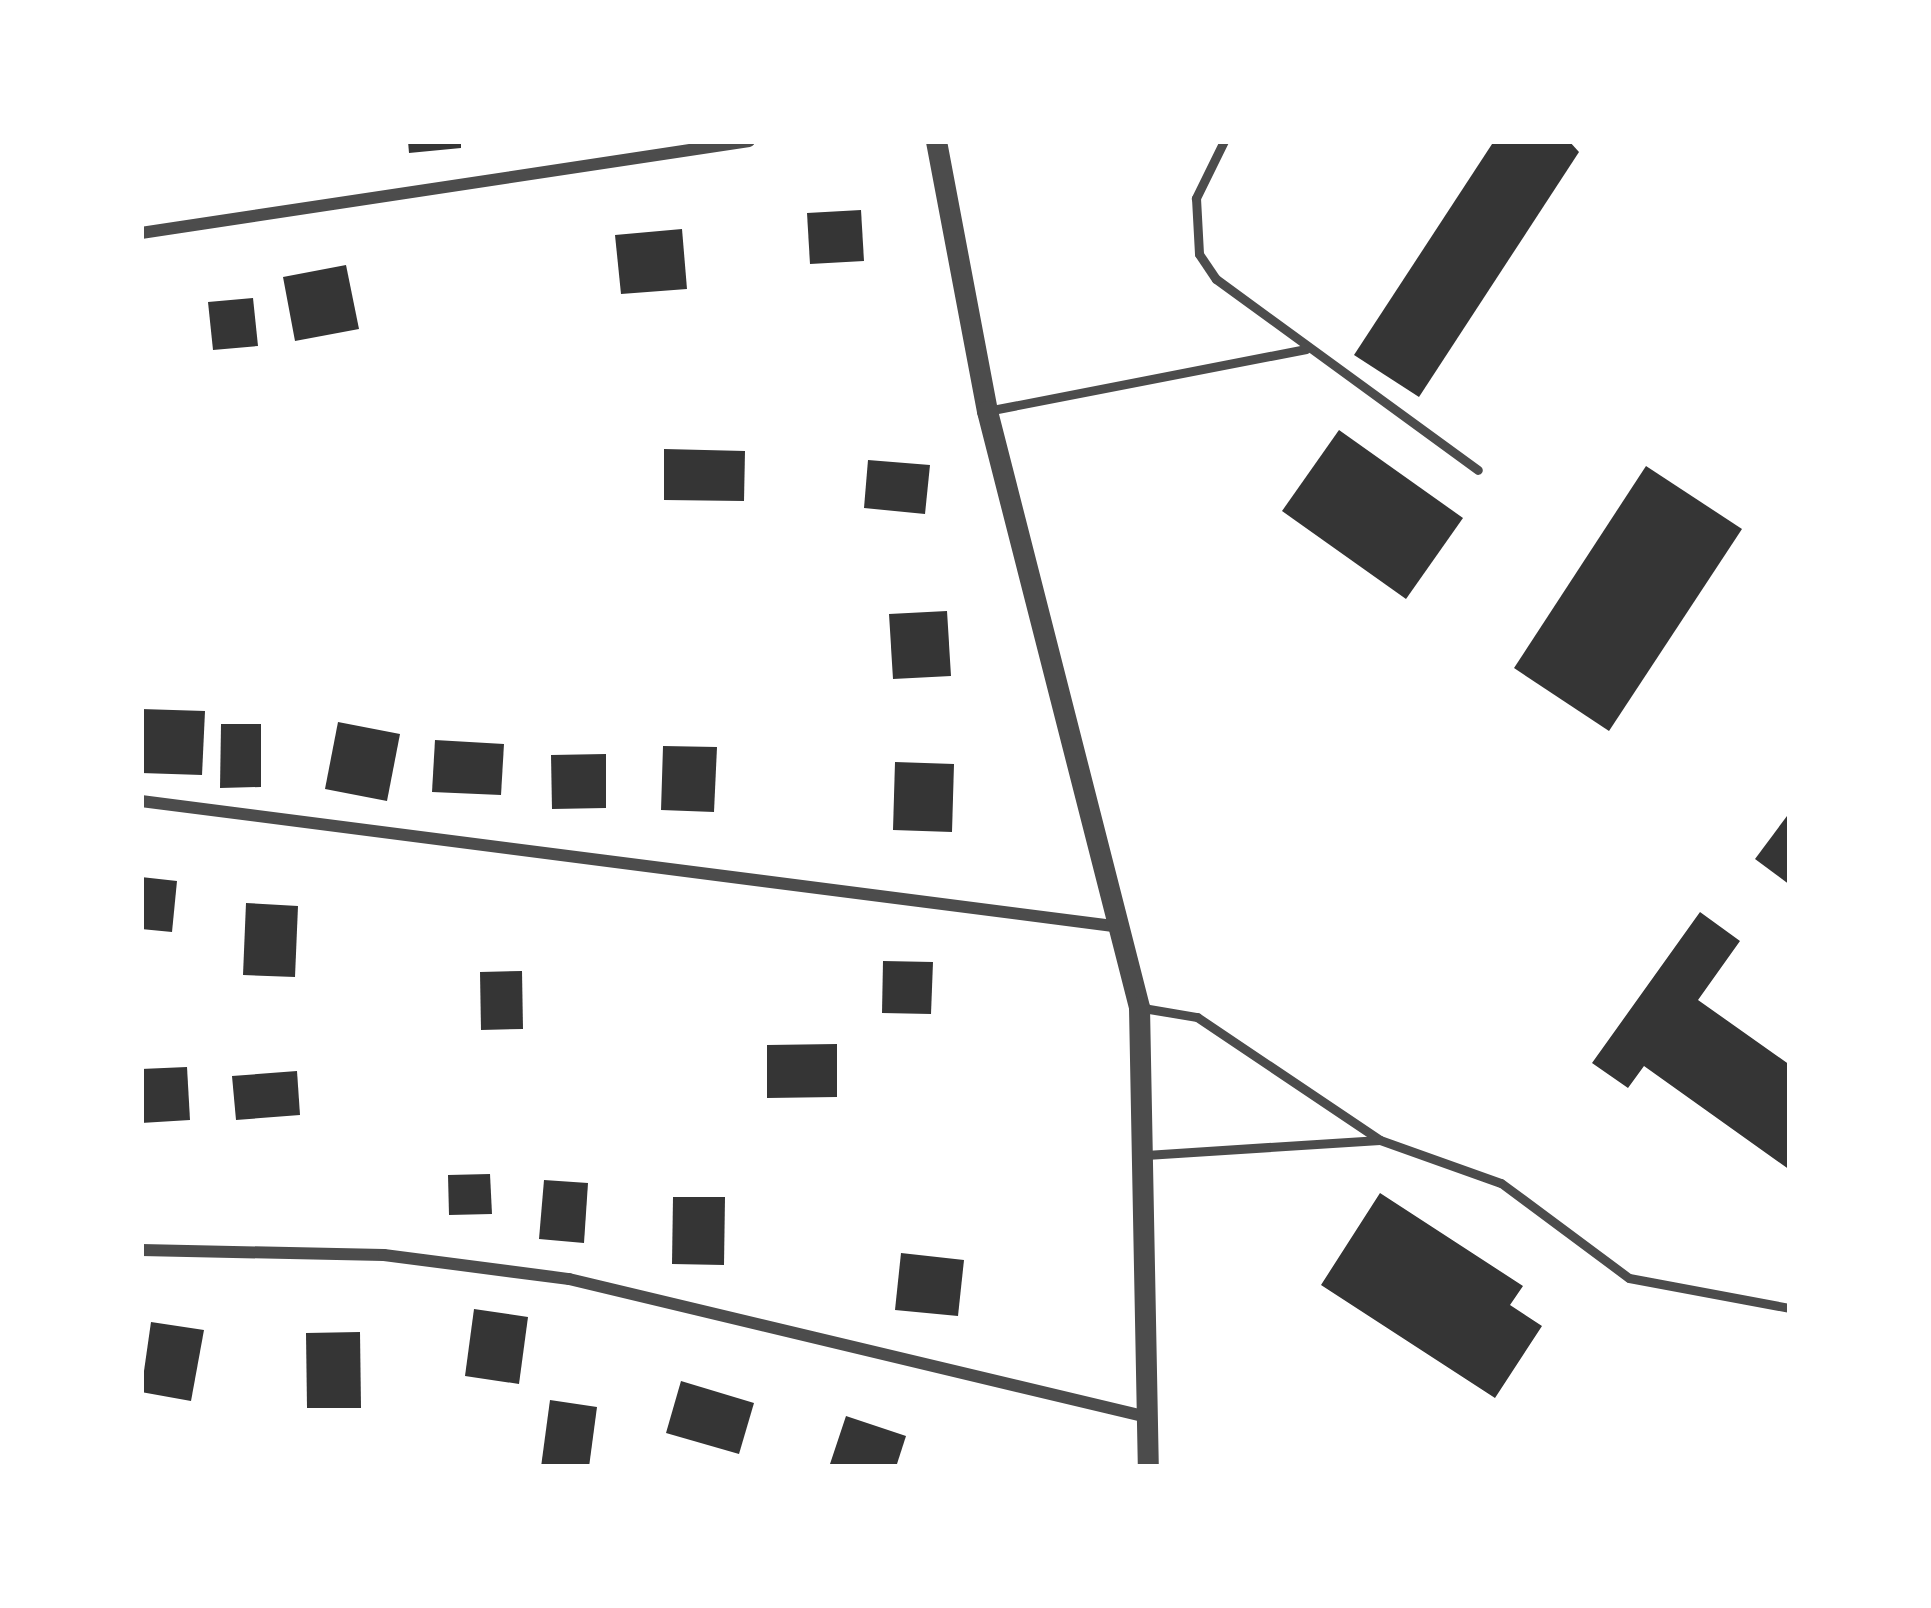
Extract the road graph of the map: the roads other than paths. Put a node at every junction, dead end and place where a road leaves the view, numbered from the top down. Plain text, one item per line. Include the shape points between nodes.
1 (749, 141) edge
2 (936, 141) edge
3 (1224, 141) edge
4 (141, 232) edge
5 (1306, 349) junction
6 (987, 411) junction
7 (1478, 470) dead end
8 (141, 801) edge
9 (1125, 928) junction
10 (1138, 1007) junction
11 (1381, 1140) junction
12 (1146, 1155) junction
13 (141, 1250) edge
14 (1790, 1308) edge
15 (1147, 1417) junction
16 (1148, 1467) edge

1 - 4 street
2 - 6 street
3 - 5 lane via 1196,198 1199,254 1240,305
5 - 6 lane
5 - 7 lane
6 - 9 street
8 - 9 street
9 - 10 street
10 - 11 lane via 1197,1017
10 - 12 street
11 - 12 lane
11 - 14 lane via 1501,1183 1629,1279
12 - 15 street
13 - 15 street via 384,1255 569,1279
15 - 16 street

